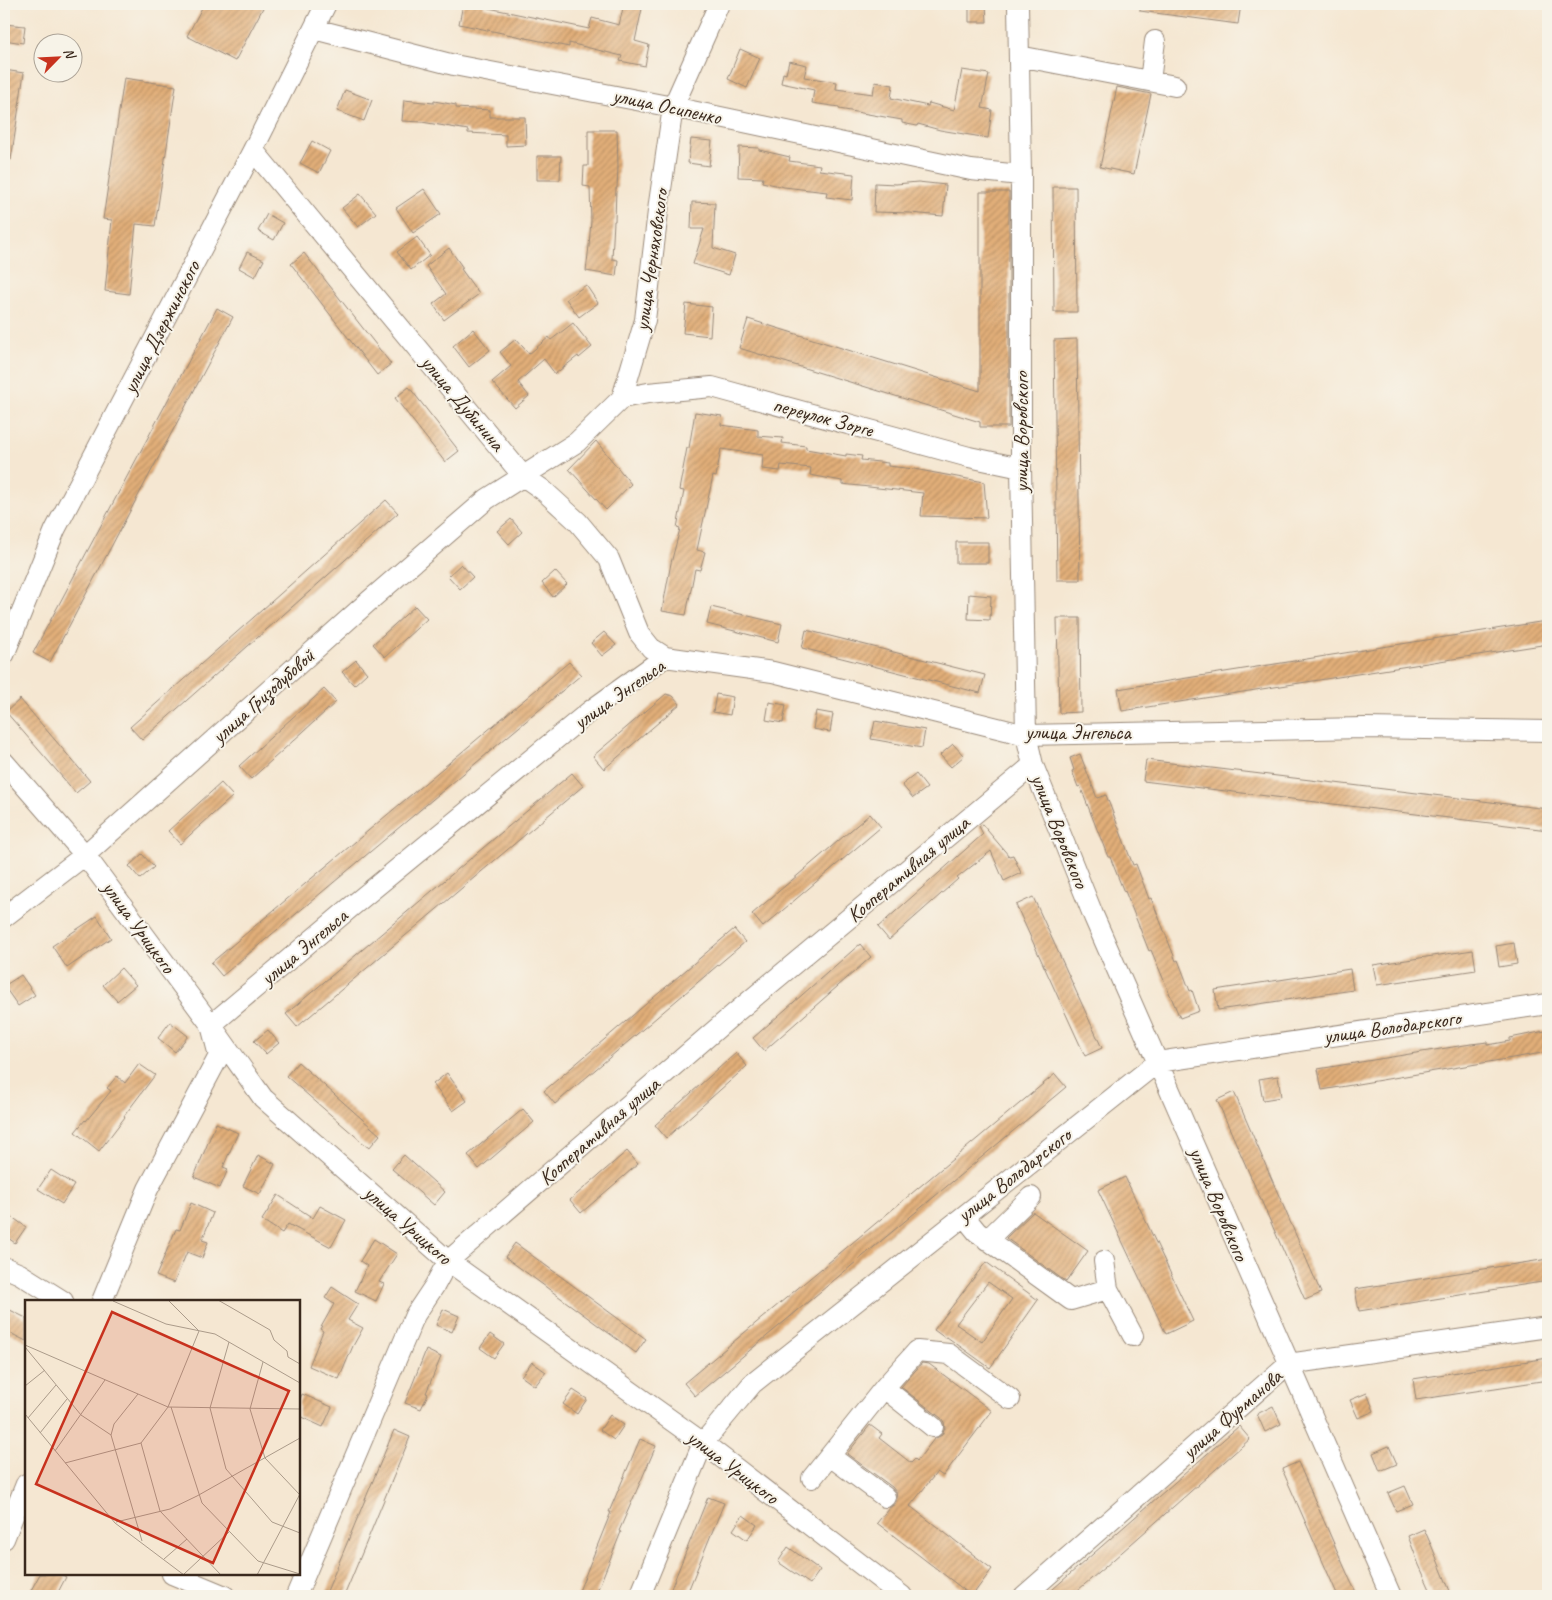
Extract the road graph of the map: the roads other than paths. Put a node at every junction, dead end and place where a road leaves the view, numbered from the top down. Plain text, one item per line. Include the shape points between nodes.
1 (326, 4) edge
2 (718, 4) edge
3 (1018, 4) edge
4 (314, 29) junction
5 (1155, 41) dead end
6 (1019, 56) junction
7 (1150, 81) junction
8 (1175, 86) dead end
9 (673, 107) junction
10 (253, 150) junction
11 (1021, 175) junction
12 (622, 398) junction
13 (1021, 468) junction
14 (523, 476) junction
15 (4, 655) edge
16 (665, 657) junction
17 (1548, 731) edge
18 (1026, 734) junction
19 (4, 762) edge
20 (1033, 765) junction
21 (86, 855) junction
22 (4, 916) edge
23 (1548, 1004) edge
24 (211, 1025) junction
25 (1158, 1062) junction
26 (1031, 1197) dead end
27 (964, 1216) junction
28 (987, 1240) junction
29 (448, 1261) junction
30 (1104, 1261) dead end
31 (4, 1267) edge
32 (1108, 1290) junction
33 (61, 1300) edge
34 (102, 1300) edge
35 (1548, 1327) edge
36 (1133, 1336) dead end
37 (1288, 1364) junction
38 (884, 1388) junction
39 (1010, 1399) dead end
40 (933, 1426) dead end
41 (703, 1443) junction
42 (830, 1456) junction
43 (812, 1478) dead end
44 (19, 1493) edge
45 (885, 1497) dead end
46 (4, 1539) edge
47 (174, 1575) edge
48 (225, 1596) edge
49 (296, 1596) edge
50 (640, 1596) edge
51 (902, 1596) edge
52 (1024, 1596) edge
53 (1391, 1596) edge

1 - 4 street, улица Дзержинского
2 - 9 street, улица Черняховского
3 - 6 street, улица Воровского
4 - 9 street, улица Осипенко via 454,64
4 - 10 street, улица Дзержинского
5 - 7 street
6 - 7 street
6 - 11 street, улица Воровского
7 - 8 street
9 - 11 street, улица Осипенко via 971,170
9 - 12 street, улица Черняховского via 645,320
10 - 14 street, улица Дубинина
10 - 15 street, улица Дзержинского via 55,530
11 - 13 street, улица Воровского
12 - 13 street, переулок Зорге via 712,388
12 - 14 street, улица Черняховского via 577,442
13 - 18 street, улица Воровского
14 - 16 street, улица Дубинина via 578,522 609,559 639,633
14 - 21 street, улица Гризодубовой via 488,499 368,601
16 - 18 street, улица Энгельса via 773,672
16 - 24 street, улица Энгельса via 590,711
17 - 18 street, улица Энгельса via 1364,728
18 - 20 street, улица Воровского
19 - 21 street, улица Урицкого
20 - 25 street, улица Воровского via 1094,917
20 - 29 street, Кооперативная улица via 735,1013
21 - 22 street, улица Гризодубовой
21 - 24 street, улица Урицкого
23 - 25 street, улица Володарского
24 - 29 street, улица Урицкого via 263,1098
24 - 34 street via 219,1056 148,1189
25 - 27 street, улица Володарского
25 - 37 street, улица Воровского
26 - 28 street
27 - 28 street
27 - 41 street, улица Володарского via 752,1384
28 - 32 street via 1070,1300
29 - 41 street, улица Урицкого
29 - 49 street, Кооперативная улица via 415,1315
30 - 32 street
31 - 33 street
32 - 36 street
35 - 37 street, улица Фурманова
37 - 52 street, улица Фурманова
37 - 53 street, улица Воровского
38 - 39 street via 917,1352 949,1354
38 - 40 street
38 - 42 street
41 - 50 street, улица Володарского
41 - 51 street, улица Урицкого
42 - 43 street
42 - 45 street
44 - 46 street
47 - 48 street

